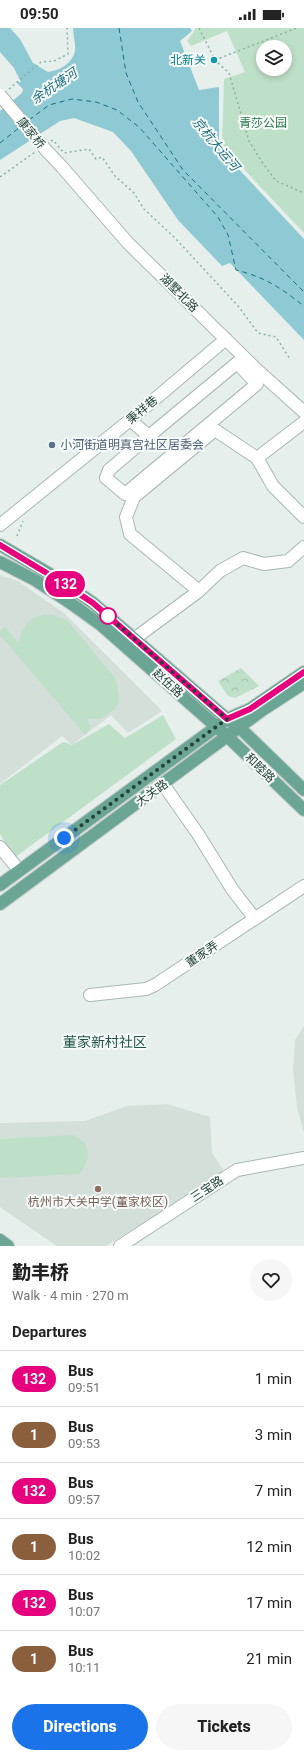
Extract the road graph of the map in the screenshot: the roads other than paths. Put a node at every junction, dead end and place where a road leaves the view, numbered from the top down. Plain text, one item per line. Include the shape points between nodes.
1 (1, 96) edge
2 (62, 167) joint
3 (226, 340) junction
4 (304, 412) edge
5 (130, 420) junction
6 (304, 422) edge
7 (149, 436) junction
8 (257, 458) junction
9 (304, 517) edge
10 (0, 525) edge
11 (0, 545) edge
12 (304, 547) edge
13 (0, 562) edge
14 (199, 591) junction
15 (134, 639) junction
16 (304, 672) edge
17 (304, 683) edge
18 (272, 699) junction
19 (227, 719) junction
20 (216, 726) junction
21 (240, 728) junction
22 (228, 737) junction
23 (163, 784) junction
24 (304, 790) edge
25 (304, 810) edge
26 (0, 847) edge
27 (14, 864) dead end
28 (0, 885) edge
29 (304, 886) edge
30 (0, 904) edge
31 (255, 919) junction
32 (90, 995) dead end
33 (304, 1158) edge
34 (0, 1240) edge
35 (8, 1246) edge
36 (120, 1246) edge

1 - 2 street, 康家桥, bridge
2 - 3 street, 湖墅北路 via 128,243
3 - 4 street, 湖墅北路
3 - 5 street, 秉祥巷
5 - 7 street
5 - 10 street, 秉祥巷
6 - 8 street
7 - 7 street via 237,363 257,384 125,494 106,478 109,470
8 - 9 street via 273,486
8 - 14 street via 215,430 134,497 126,517 130,534
11 - 15 main road, 赵伍路 via 93,603
12 - 14 street via 288,561 264,564 243,558 220,571
13 - 20 main road, 赵伍路 via 35,580 101,625
14 - 15 street
15 - 19 main road, 赵伍路
16 - 18 main road, 大关路
17 - 18 main road, 大关路
18 - 19 main road, 大关路
18 - 21 main road, 大关路
19 - 20 main road, 大关路
19 - 21 main road, 赵伍路
20 - 22 main road, 和睦路
20 - 28 main road, 大关路
21 - 22 main road, 大关路
21 - 24 main road, 和睦路
22 - 23 main road, 大关路
22 - 25 main road, 和睦路
23 - 30 main road, 大关路
23 - 31 street via 232,889
26 - 27 street
29 - 31 street, 董家弄
31 - 32 street, 董家弄 via 155,985 146,989
33 - 36 street, 三宝路 via 237,1170
34 - 35 main road

